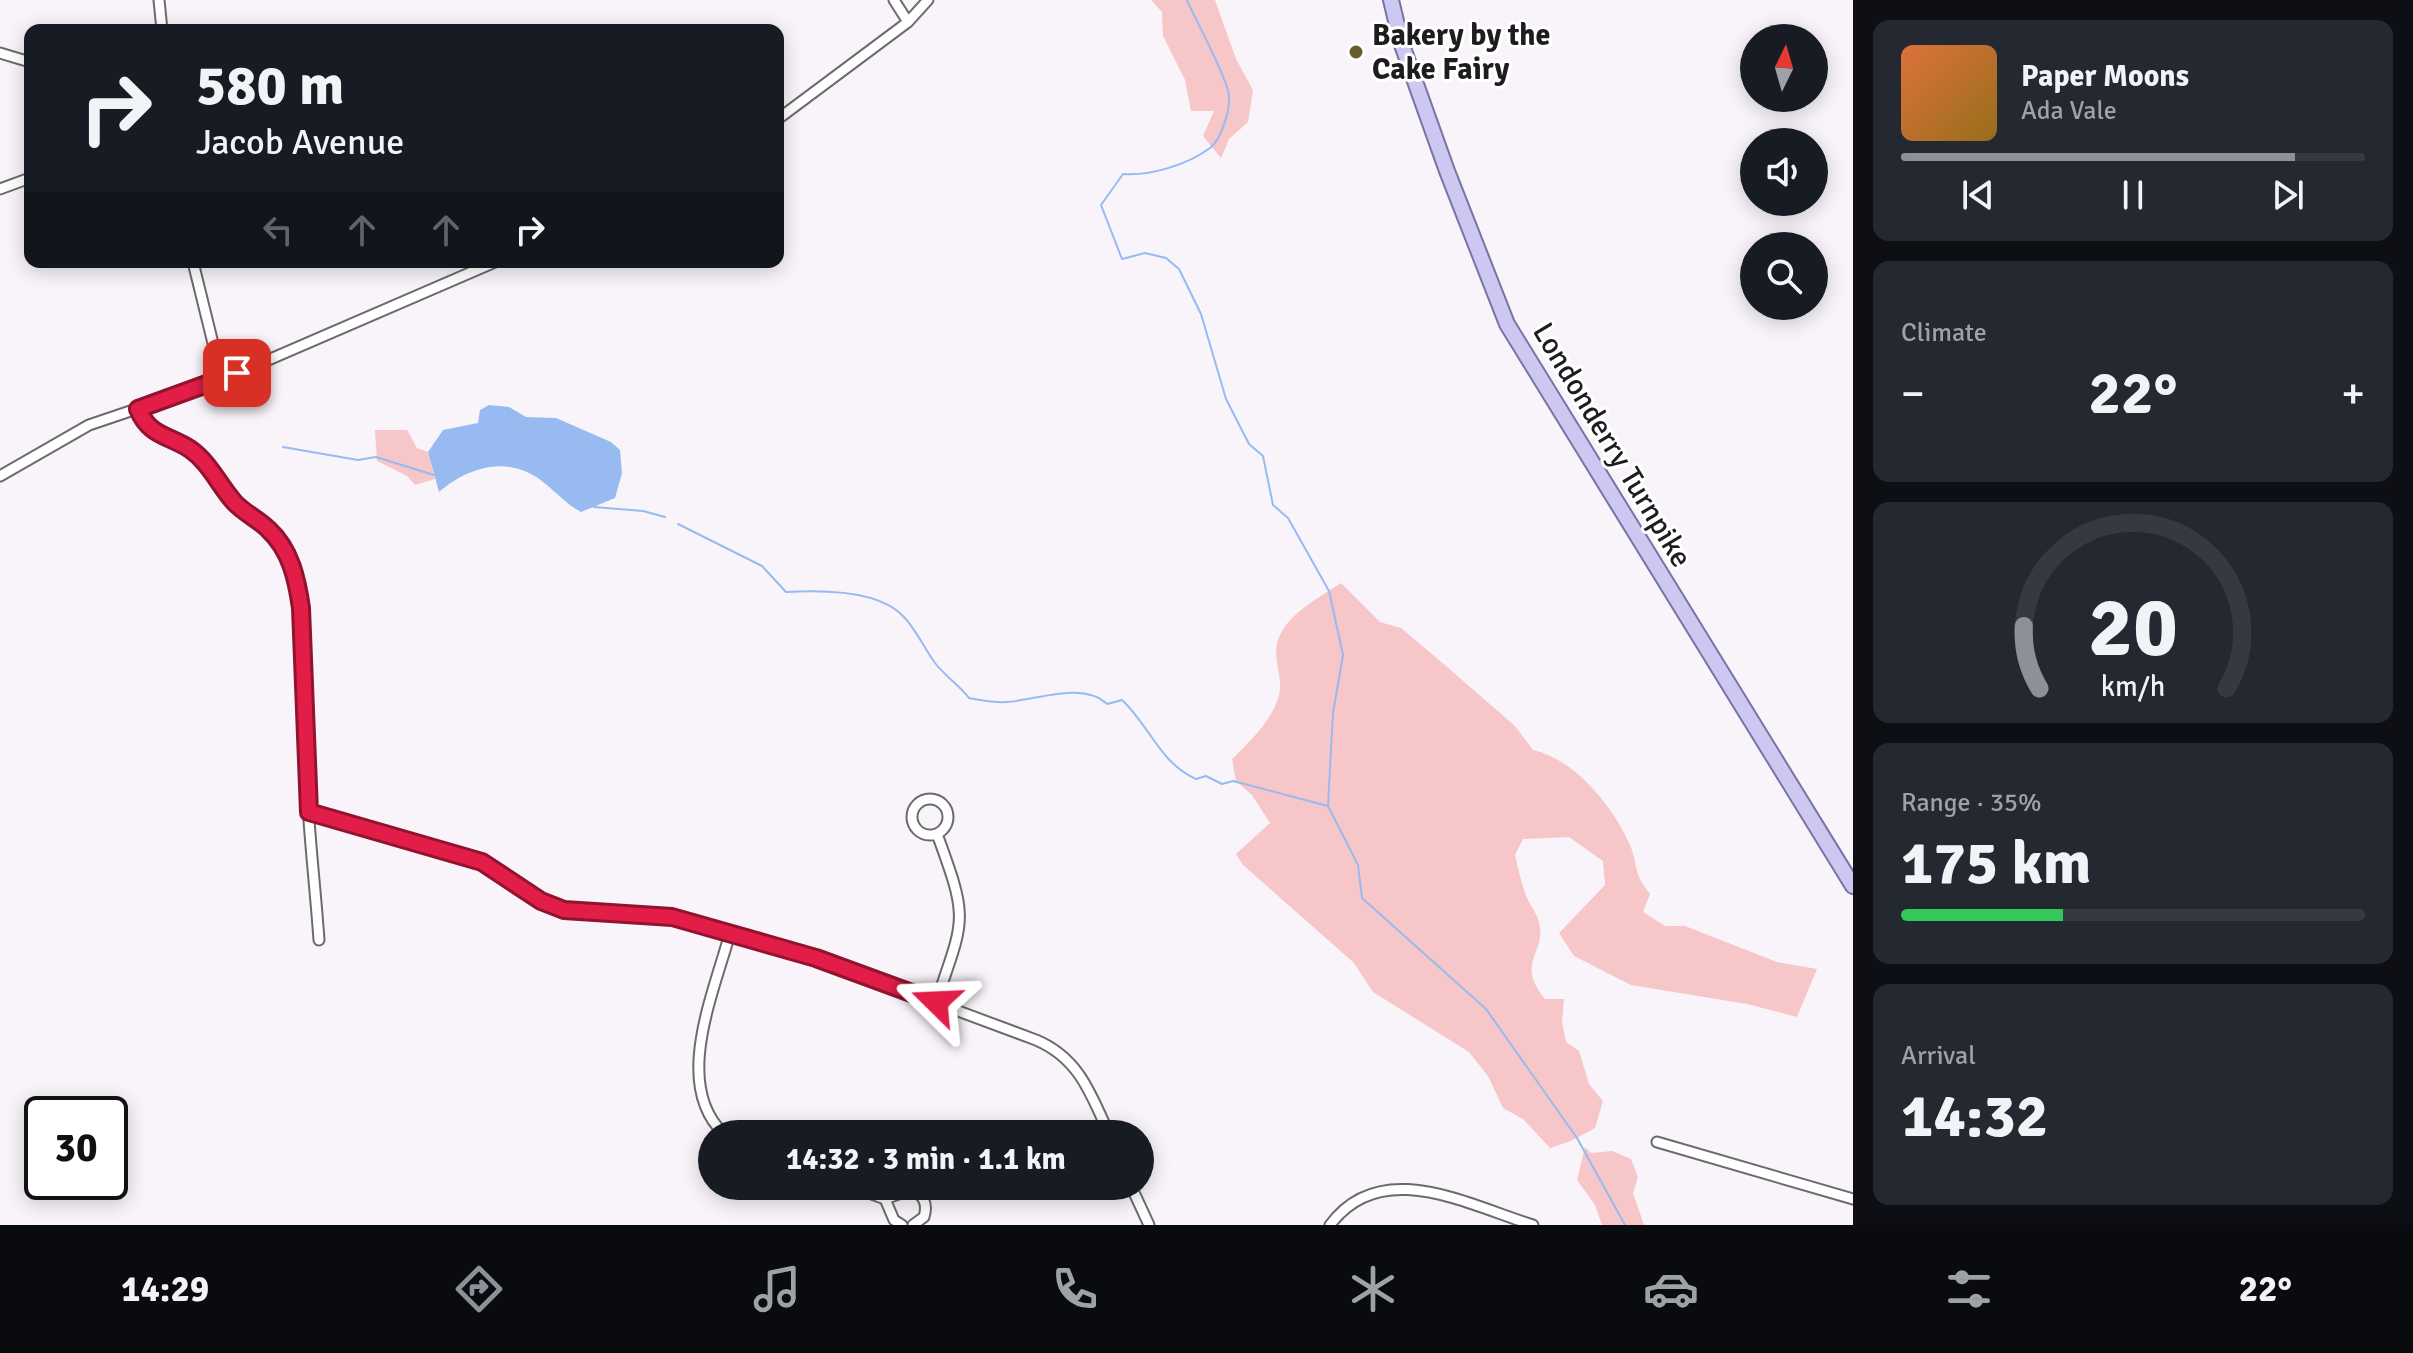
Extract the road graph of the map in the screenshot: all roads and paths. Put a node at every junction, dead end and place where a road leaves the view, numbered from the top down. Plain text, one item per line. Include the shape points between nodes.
1 (159, 0) edge
2 (894, 0) edge
3 (928, 0) edge
4 (1391, 0) edge
5 (908, 22) junction
6 (161, 24) edge
7 (0, 53) edge
8 (24, 60) edge
9 (784, 115) edge
10 (24, 180) edge
11 (0, 189) edge
12 (194, 268) edge
13 (481, 268) edge
14 (222, 380) junction
15 (138, 409) junction
16 (0, 476) edge
17 (309, 812) junction
18 (937, 834) junction
19 (1853, 886) edge
20 (730, 933) junction
21 (319, 940) dead end
22 (936, 1002) junction
23 (713, 1120) edge
24 (1103, 1120) edge
25 (1657, 1142) dead end
26 (1853, 1199) edge
27 (885, 1200) edge
28 (922, 1200) edge
29 (1137, 1200) edge
30 (902, 1225) edge
31 (913, 1225) edge
32 (1149, 1225) edge
33 (1330, 1225) edge
34 (1533, 1225) edge

1 - 6 street
2 - 5 street
3 - 5 street
4 - 19 main road, Londonderry Turnpike via 1447,171 1507,324
5 - 9 street
7 - 8 street
10 - 11 street
12 - 14 street
13 - 14 street
14 - 15 street
15 - 16 street via 89,425
15 - 17 street via 155,433 203,460 235,502 278,540 296,575
17 - 20 street via 482,862 564,910 657,914
17 - 21 street
18 - 18 street via 947,826 947,808 925,799 915,806 913,823 920,832
18 - 22 street via 962,918
20 - 22 street
20 - 23 street via 697,1076 704,1108
22 - 24 street via 1062,1053 1085,1081
25 - 26 street
27 - 30 street
28 - 31 street via 926,1211
29 - 32 street
33 - 34 street via 1366,1195 1400,1187

